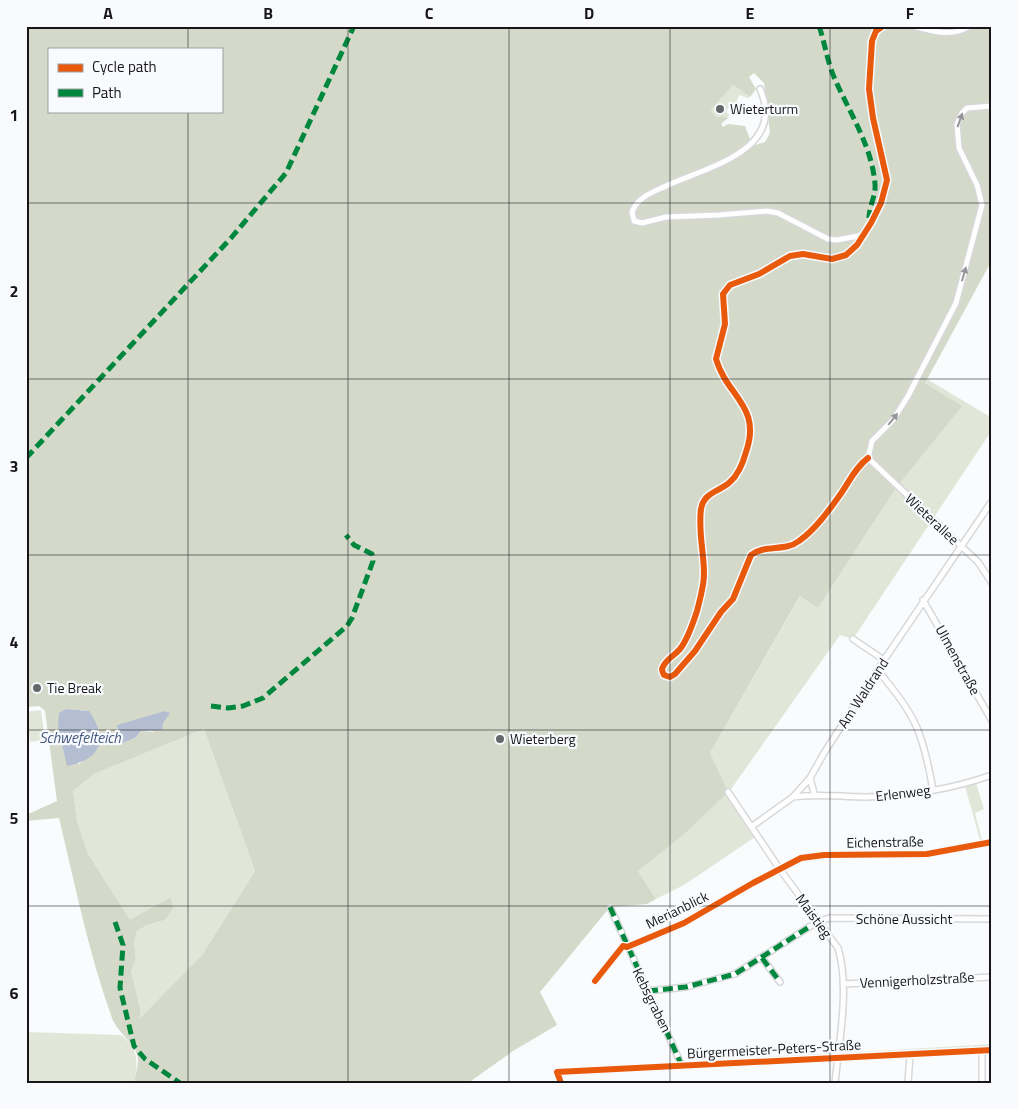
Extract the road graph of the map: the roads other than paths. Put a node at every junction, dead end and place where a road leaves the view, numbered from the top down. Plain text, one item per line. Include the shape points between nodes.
1 (883, 26) edge
2 (913, 26) edge
3 (970, 26) edge
4 (760, 89) dead end
5 (992, 106) edge
6 (864, 235) junction
7 (868, 458) junction
8 (992, 501) edge
9 (960, 545) junction
10 (992, 583) edge
11 (923, 600) junction
12 (853, 639) dead end
13 (884, 660) junction
14 (878, 671) junction
15 (992, 721) edge
16 (992, 775) edge
17 (810, 778) junction
18 (933, 790) junction
19 (728, 792) dead end
20 (814, 793) junction
21 (793, 796) junction
22 (751, 827) junction
23 (992, 842) edge
24 (780, 868) junction
25 (610, 907) dead end
26 (992, 919) edge
27 (817, 922) junction
28 (627, 947) junction
29 (762, 958) junction
30 (992, 977) edge
31 (594, 981) dead end
32 (780, 982) dead end
33 (843, 984) junction
34 (648, 990) junction
35 (992, 1050) edge
36 (982, 1051) junction
37 (910, 1056) junction
38 (838, 1058) junction
39 (682, 1066) junction
40 (561, 1083) edge
41 (835, 1083) edge
42 (908, 1083) edge
43 (982, 1083) edge

1 - 6 street via 872,38 869,89 887,184
2 - 3 street via 949,33
4 - 6 street via 766,120 752,144 710,168 640,199 632,212 634,221 642,223 666,217 767,211 778,213 828,239
7 -> 5 street via 870,443 893,420 908,396 956,303 982,206 978,189 959,148 957,124 967,108
6 - 7 street via 854,249 842,257 790,256 763,272 730,285 724,292 724,324 716,359 747,410 751,434 736,477 708,495 703,502 700,547 704,576 701,595 686,639 664,664 664,675 675,674 700,646 733,599 751,555 763,549 788,547 801,540 828,511 858,466
7 - 9 street, Wieterallee
8 - 9 street, Am Waldrand
9 - 10 street, Wieterallee
9 - 11 street, Am Waldrand
11 - 13 street, Am Waldrand
11 - 15 street, Ulmenstraße
12 - 13 street
13 - 14 street, Am Waldrand
14 - 17 street, Am Waldrand
14 - 18 street via 899,695 915,722 926,751
16 - 18 street, Erlenweg
17 - 20 street
17 - 21 street, Am Waldrand
18 - 20 street, Erlenweg via 866,797
19 - 22 street, Maistieg
20 - 21 street, Erlenweg
21 - 22 street, Am Waldrand
22 - 24 street, Maistieg
23 - 24 street, Eichenstraße via 927,854 824,855 801,858
24 - 27 street, Maistieg
24 - 28 street, Merianblick via 684,923
25 - 28 street, Kebsgraben
26 - 27 street, Schöne Aussicht via 829,918
27 - 29 street
27 - 33 street, Maistieg via 838,948
28 - 31 street, Merianblick via 623,946
28 - 34 street, Kebsgraben
29 - 32 street
29 - 34 street via 735,974 710,982 686,988
30 - 33 street, Vennigerholzstraße
33 - 38 street, Maistieg
34 - 39 street, Kebsgraben
35 - 36 street, Bürgermeister-Peters-Straße
36 - 37 street, Bürgermeister-Peters-Straße
36 - 43 street
37 - 38 street, Bürgermeister-Peters-Straße
37 - 42 street
38 - 39 street, Bürgermeister-Peters-Straße
38 - 41 street, Maistieg
39 - 40 street, Bürgermeister-Peters-Straße via 557,1072

